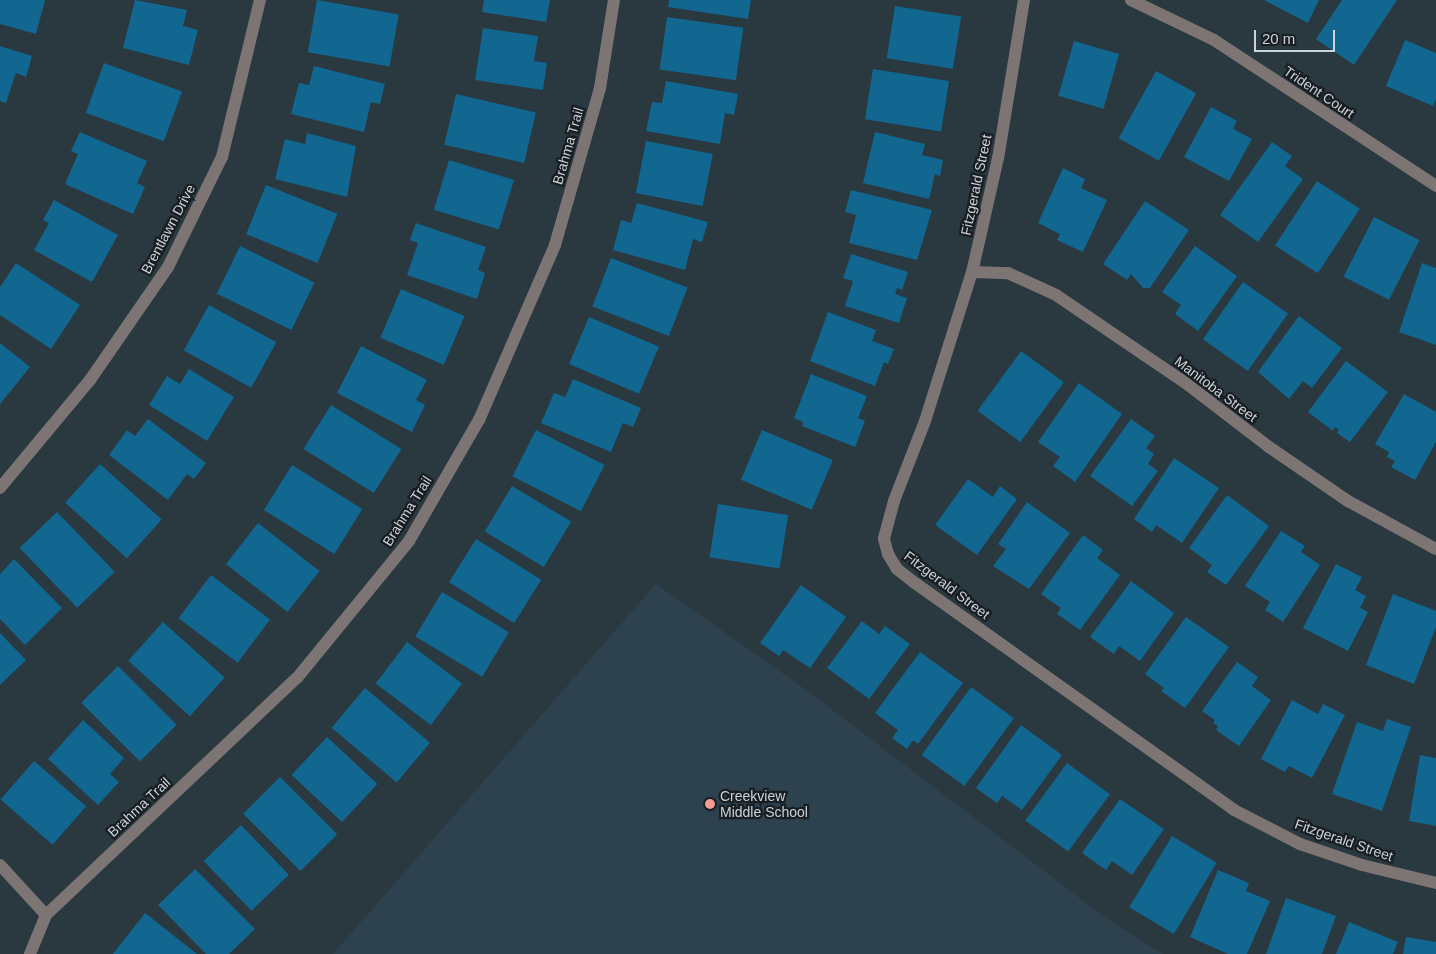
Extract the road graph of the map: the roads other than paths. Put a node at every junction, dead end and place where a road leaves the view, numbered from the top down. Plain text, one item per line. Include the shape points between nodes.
1 (260, 0) edge
2 (614, 0) edge
3 (1024, 0) edge
4 (1131, 0) edge
5 (1436, 186) edge
6 (972, 272) junction
7 (0, 488) edge
8 (1436, 549) edge
9 (0, 865) edge
10 (1436, 883) edge
11 (46, 915) junction
12 (30, 954) edge

1 - 7 street, Brentlawn Drive via 222,157 168,267 90,380
2 - 11 street, Brahma Trail via 600,88 555,245 479,420 409,541 297,678
3 - 6 street, Fitzgerald Street via 998,158
4 - 5 street, Trident Court via 1214,40
6 - 8 street, Manitoba Street via 1008,273 1056,295 1187,384 1269,447 1348,501
6 - 10 street, Fitzgerald Street via 925,422 892,508 884,539 892,563 915,583 1234,810 1300,844 1362,865
9 - 11 street
11 - 12 street, Brahma Trail

